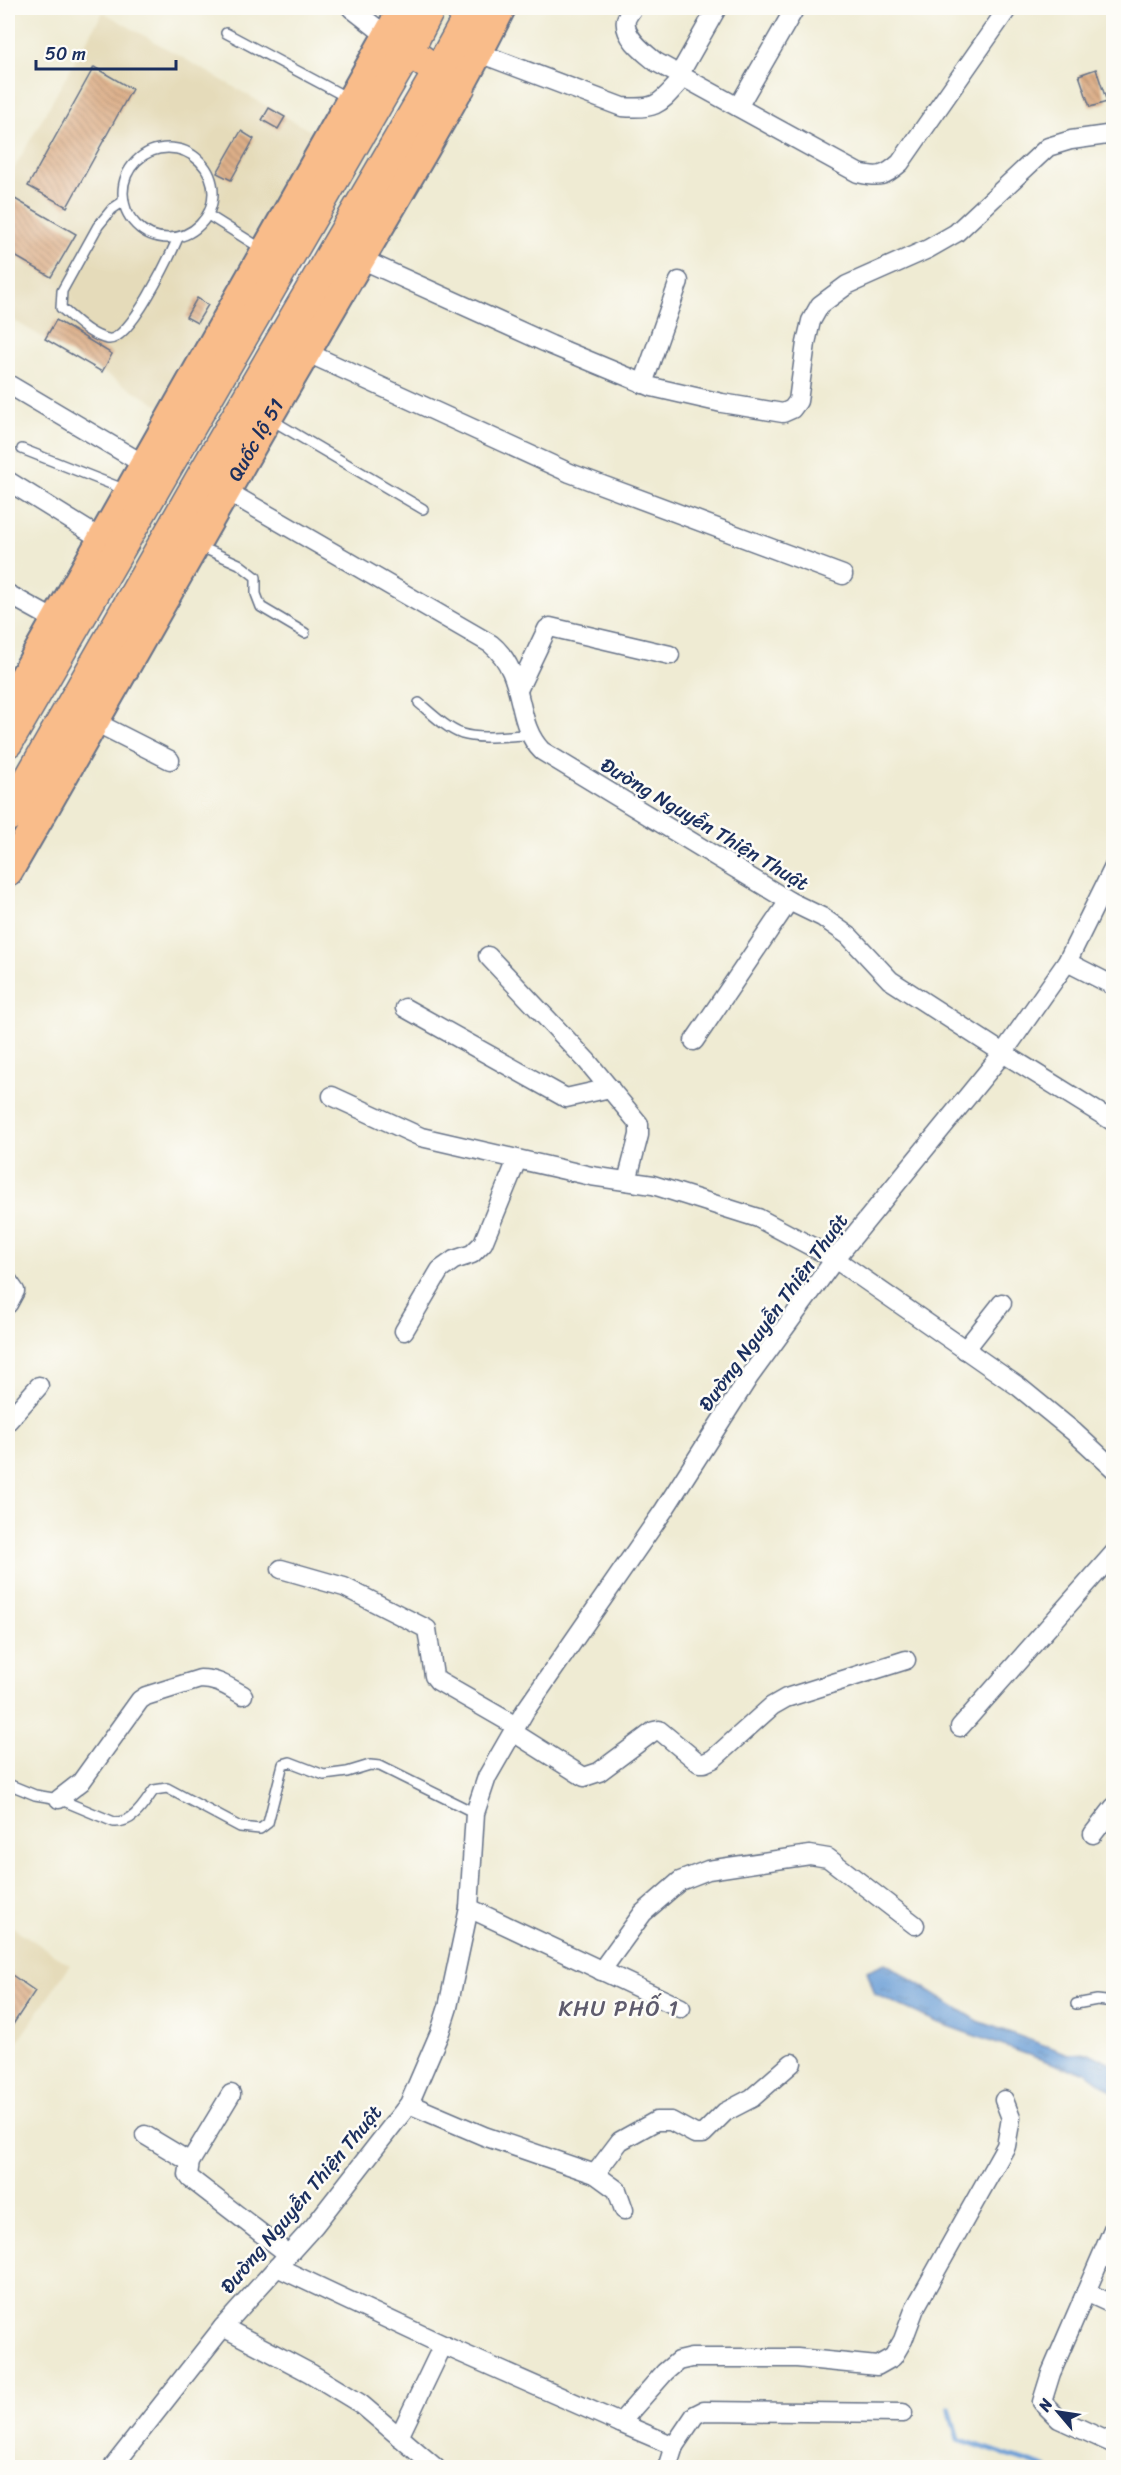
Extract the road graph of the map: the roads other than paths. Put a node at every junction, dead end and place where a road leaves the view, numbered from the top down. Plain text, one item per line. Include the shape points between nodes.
1 (351, 8) edge
2 (403, 8) edge
3 (430, 8) edge
4 (473, 8) edge
5 (501, 8) edge
6 (633, 8) edge
7 (717, 8) edge
8 (795, 8) edge
9 (1008, 8) edge
10 (226, 33) dead end
11 (398, 44) junction
12 (479, 53) junction
13 (681, 76) junction
14 (449, 79) junction
15 (352, 100) junction
16 (738, 107) junction
17 (1113, 134) edge
18 (124, 201) junction
19 (208, 215) junction
20 (178, 238) junction
21 (348, 253) junction
22 (275, 257) junction
23 (679, 281) dead end
24 (293, 347) junction
25 (8, 384) edge
26 (643, 384) junction
27 (268, 418) junction
28 (22, 449) dead end
29 (145, 465) junction
30 (8, 481) edge
31 (214, 484) junction
32 (130, 491) junction
33 (423, 509) dead end
34 (103, 540) junction
35 (197, 544) junction
36 (843, 575) dead end
37 (8, 594) edge
38 (63, 625) junction
39 (305, 633) dead end
40 (670, 655) dead end
41 (518, 690) junction
42 (419, 703) dead end
43 (8, 705) edge
44 (95, 722) junction
45 (530, 735) junction
46 (8, 742) edge
47 (170, 760) dead end
48 (8, 816) edge
49 (1113, 867) edge
50 (8, 872) edge
51 (789, 901) junction
52 (488, 956) dead end
53 (1067, 962) junction
54 (1113, 986) edge
55 (405, 1008) dead end
56 (694, 1041) dead end
57 (1003, 1053) junction
58 (610, 1088) junction
59 (332, 1096) dead end
60 (1113, 1122) edge
61 (517, 1160) junction
62 (627, 1181) junction
63 (835, 1259) junction
64 (8, 1281) edge
65 (1002, 1303) dead end
66 (8, 1304) edge
67 (404, 1331) dead end
68 (965, 1350) junction
69 (39, 1386) dead end
70 (8, 1421) edge
71 (1113, 1469) edge
72 (1113, 1553) edge
73 (281, 1569) dead end
74 (906, 1660) dead end
75 (243, 1695) dead end
76 (960, 1727) dead end
77 (514, 1729) junction
78 (8, 1784) edge
79 (58, 1799) junction
80 (1113, 1807) edge
81 (475, 1813) junction
82 (1093, 1834) dead end
83 (469, 1908) junction
84 (915, 1925) dead end
85 (601, 1971) junction
86 (1113, 2002) edge
87 (1076, 2004) dead end
88 (681, 2008) dead end
89 (792, 2063) dead end
90 (231, 2094) dead end
91 (1004, 2100) dead end
92 (409, 2104) junction
93 (145, 2135) dead end
94 (190, 2162) junction
95 (595, 2174) junction
96 (624, 2210) dead end
97 (1113, 2227) edge
98 (283, 2261) junction
99 (1086, 2292) junction
100 (1113, 2305) edge
101 (223, 2327) junction
102 (443, 2345) junction
103 (903, 2413) dead end
104 (620, 2423) junction
105 (399, 2437) junction
106 (1113, 2444) edge
107 (674, 2446) junction
108 (112, 2468) edge
109 (436, 2468) edge
110 (667, 2468) edge

1 - 11 street
2 - 11 main road
3 - 11 highway
4 - 14 highway, Quốc lộ 51
5 - 12 main road, Quốc lộ 51
6 - 13 street via 626,20 632,38 656,62
7 - 13 street
8 - 16 street
9 - 16 street via 900,163 886,175 858,173
10 - 15 lane
11 - 14 highway
11 - 15 main road
11 - 22 highway
12 - 13 street via 622,107 642,109 659,104
12 - 14 main road, Quốc lộ 51
13 - 16 street
14 - 21 highway, Quốc lộ 51
15 - 22 main road
17 - 26 street via 1048,147 956,233 847,285 820,304 811,321 798,401 792,409 783,412 722,403
18 - 19 lane via 126,178 136,161 152,151 171,148 190,153 205,166 214,194
18 - 20 lane via 141,230 159,238
18 - 20 lane via 98,226 62,291 61,308 94,334 110,340 129,326
19 - 20 lane via 196,230
19 - 22 lane
21 - 24 highway, Quốc lộ 51
21 - 26 street
22 - 29 main road
22 - 38 highway
23 - 26 street
24 - 27 main road, Quốc lộ 51
24 - 31 highway, Quốc lộ 51
24 - 36 street via 570,473
25 - 29 street
27 - 31 main road, Quốc lộ 51
27 - 33 lane
28 - 32 lane
29 - 32 main road
30 - 34 street
31 - 35 main road, Quốc lộ 51
31 - 41 street, Đường Nguyễn Thiện Thuật via 491,644 504,655
31 - 48 highway, Quốc lộ 51
32 - 34 main road
34 - 38 main road
35 - 39 lane via 239,564 256,577 261,607
35 - 44 main road, Quốc lộ 51
37 - 38 street
38 - 43 main road
38 - 46 highway
40 - 41 street via 550,627
41 - 45 street, Đường Nguyễn Thiện Thuật
42 - 45 lane via 462,734
44 - 47 street
44 - 50 main road, Quốc lộ 51
45 - 51 street, Đường Nguyễn Thiện Thuật via 537,747 555,761
49 - 53 street
51 - 56 street
51 - 57 street, Đường Nguyễn Thiện Thuật via 849,936 890,980
52 - 58 street
53 - 54 street
53 - 57 street
55 - 58 street via 566,1098
57 - 60 street
57 - 63 street, Đường Nguyễn Thiện Thuật
58 - 62 street via 639,1124
59 - 61 street via 421,1137
61 - 62 street
61 - 67 street via 483,1243 472,1254 440,1270
62 - 63 street via 758,1218
63 - 68 street
63 - 77 street, Đường Nguyễn Thiện Thuật via 749,1377 664,1510
64 - 66 street via 15,1291
65 - 68 street
68 - 71 street via 1019,1387
69 - 70 street
72 - 76 street
73 - 77 street via 344,1587 427,1629 438,1681
74 - 77 street via 786,1698 704,1763 660,1730 599,1772 584,1777
75 - 79 street via 217,1680 200,1679 146,1696 81,1782
77 - 81 street, Đường Nguyễn Thiện Thuật via 488,1777
78 - 79 lane
79 - 81 lane via 114,1822 124,1822 134,1816 154,1790 166,1788 240,1827 260,1828 268,1823 281,1767 290,1762 324,1775 380,1766
80 - 82 street
81 - 83 street, Đường Nguyễn Thiện Thuật
83 - 85 street
83 - 92 street, Đường Nguyễn Thiện Thuật via 448,2007
84 - 85 street via 828,1858 799,1856 708,1870 680,1881 643,1913
85 - 88 street
86 - 87 lane
89 - 95 street via 752,2098 725,2112 703,2134 695,2134 671,2121 656,2121 620,2140
90 - 94 street
91 - 104 street via 1011,2118 1006,2146 915,2308 893,2357 877,2366 797,2358 678,2361
92 - 95 street via 484,2136
92 - 98 street, Đường Nguyễn Thiện Thuật
93 - 94 street
94 - 98 street via 191,2179
95 - 96 street via 616,2190
97 - 99 street
98 - 101 street, Đường Nguyễn Thiện Thuật
98 - 102 street
99 - 100 street
99 - 106 street via 1042,2402 1059,2420
101 - 105 street via 350,2396
101 - 108 street, Đường Nguyễn Thiện Thuật
102 - 104 street
102 - 105 street
103 - 107 street via 703,2410
104 - 107 street
105 - 109 street
107 - 110 street

